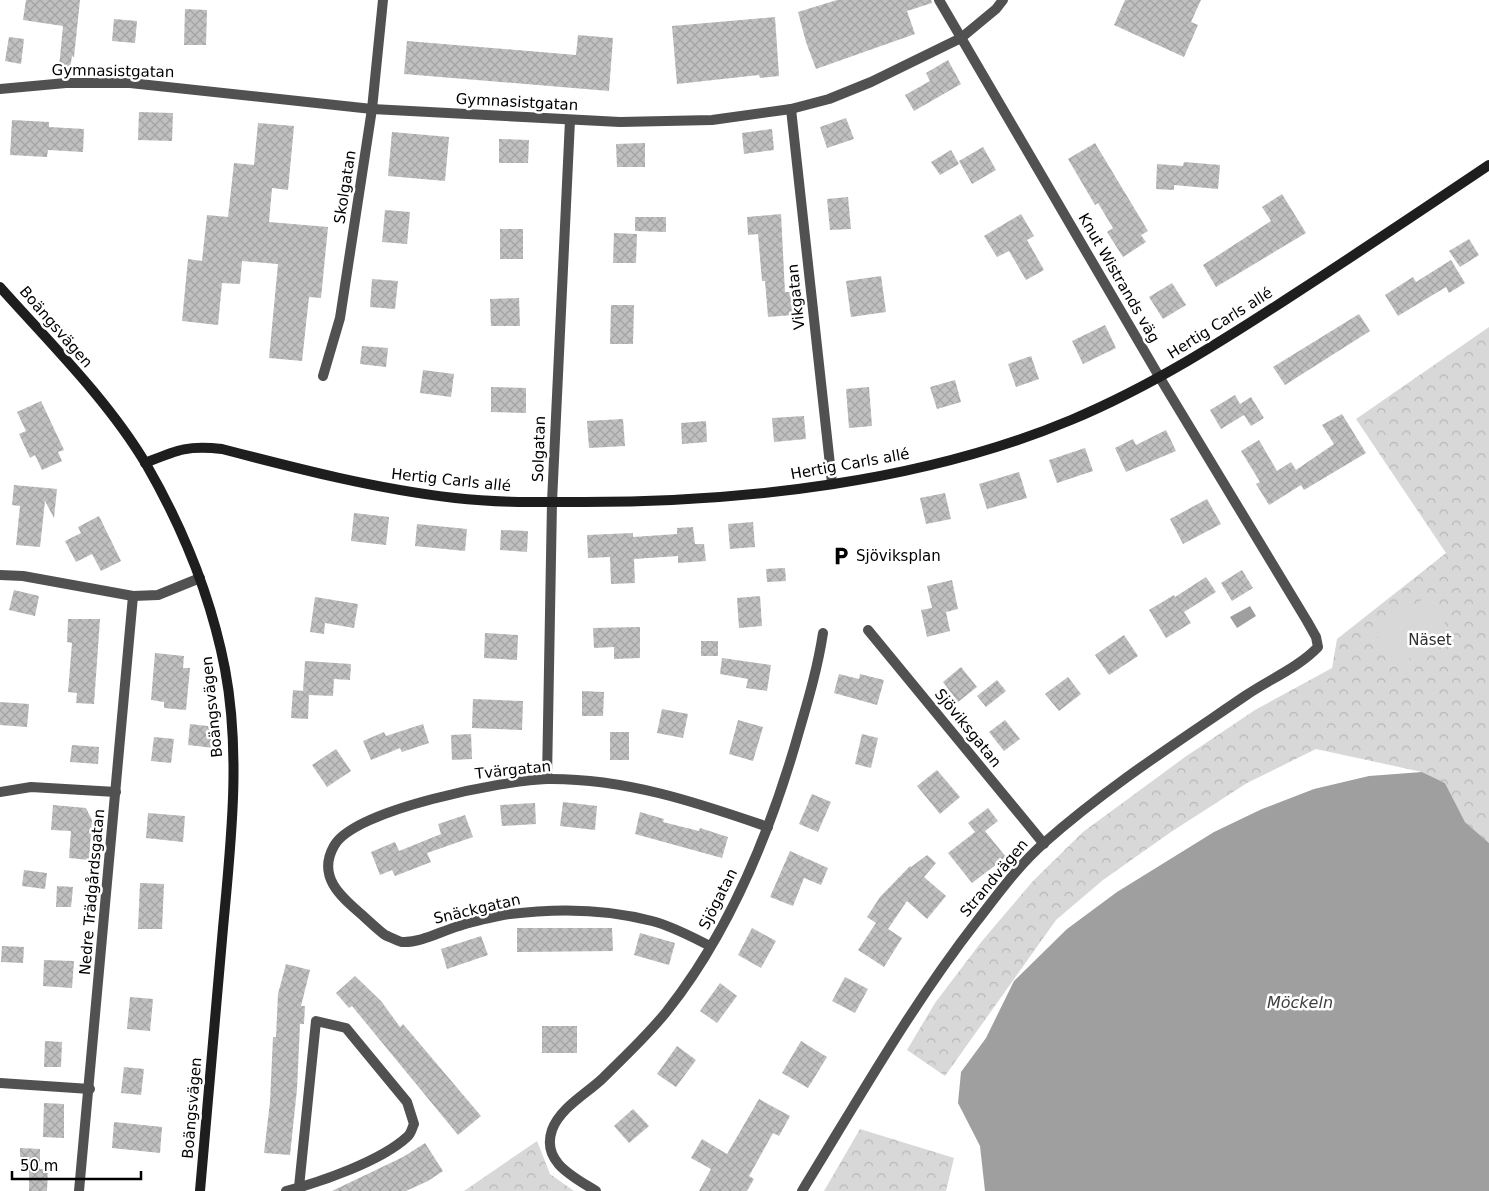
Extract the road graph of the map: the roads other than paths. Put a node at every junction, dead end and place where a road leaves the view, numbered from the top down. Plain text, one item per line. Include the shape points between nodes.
1 (383, 0) edge
2 (939, 0) edge
3 (1004, 0) edge
4 (961, 38) junction
5 (0, 89) edge
6 (372, 109) junction
7 (791, 109) junction
8 (570, 120) junction
9 (1489, 165) edge
10 (0, 287) edge
11 (323, 376) dead end
12 (1160, 378) junction
13 (145, 463) junction
14 (832, 483) junction
15 (552, 502) junction
16 (0, 575) edge
17 (200, 578) junction
18 (133, 596) junction
19 (868, 630) dead end
20 (823, 633) dead end
21 (1318, 647) joint
22 (547, 779) junction
23 (0, 792) edge
24 (116, 792) junction
25 (768, 827) junction
26 (1044, 844) junction
27 (349, 903) joint
28 (710, 946) junction
29 (0, 1083) edge
30 (90, 1089) junction
31 (299, 1188) junction
32 (79, 1191) edge
33 (200, 1191) edge
34 (286, 1191) edge
35 (596, 1191) edge
36 (802, 1191) edge

1 - 6 street, Skolgatan
2 - 4 street, Knut Wistrands väg
3 - 4 street, Gymnasistgatan
4 - 7 street, Gymnasistgatan via 871,82 829,99
4 - 12 street, Knut Wistrands väg
5 - 6 street, Gymnasistgatan via 66,82 130,83
6 - 8 street, Gymnasistgatan
6 - 11 street, Skolgatan via 340,318
7 - 8 street, Gymnasistgatan via 712,120
7 - 14 street, Vikgatan
8 - 15 street, Solgatan
9 - 12 street, Hertig Carls allé via 1213,348
10 - 13 street, Boängsvägen via 99,400
12 - 14 street, Hertig Carls allé via 1034,435 910,470
12 - 21 street, Knut Wistrands väg via 1307,621
13 - 15 street, Hertig Carls allé via 178,449 199,446 389,489 498,502
13 - 17 street, Boängsvägen
14 - 15 street, Hertig Carls allé via 671,500
15 - 22 street, Solgatan
16 - 18 street via 23,576
17 - 18 street via 158,595
17 - 33 street, Boängsvägen via 225,671 234,774
18 - 24 street, Nedre Trädgårdsgatan
19 - 26 street, Sjöviksgatan
20 - 25 street, Sjögatan via 819,660 782,793
21 - 26 street, Strandvägen via 1130,774
22 - 25 street, Tvärgatan via 642,788 694,801
22 - 27 street, Tvärgatan via 508,783 424,801 351,830 334,844 328,864 330,882
23 - 24 street via 30,787
24 - 30 street, Nedre Trädgårdsgatan
25 - 28 street, Sjögatan via 729,915
26 - 36 street, Strandvägen via 1014,873 947,960
27 - 28 street, Snäckgatan via 386,935 401,942 501,916 595,910 654,921
28 - 35 street, Sjögatan via 667,1011 567,1109 552,1130 550,1147 555,1162
29 - 30 street
30 - 32 street, Nedre Trädgårdsgatan
31 - 31 street via 381,1154 409,1137 414,1124 407,1102 346,1028 316,1021
31 - 34 street

